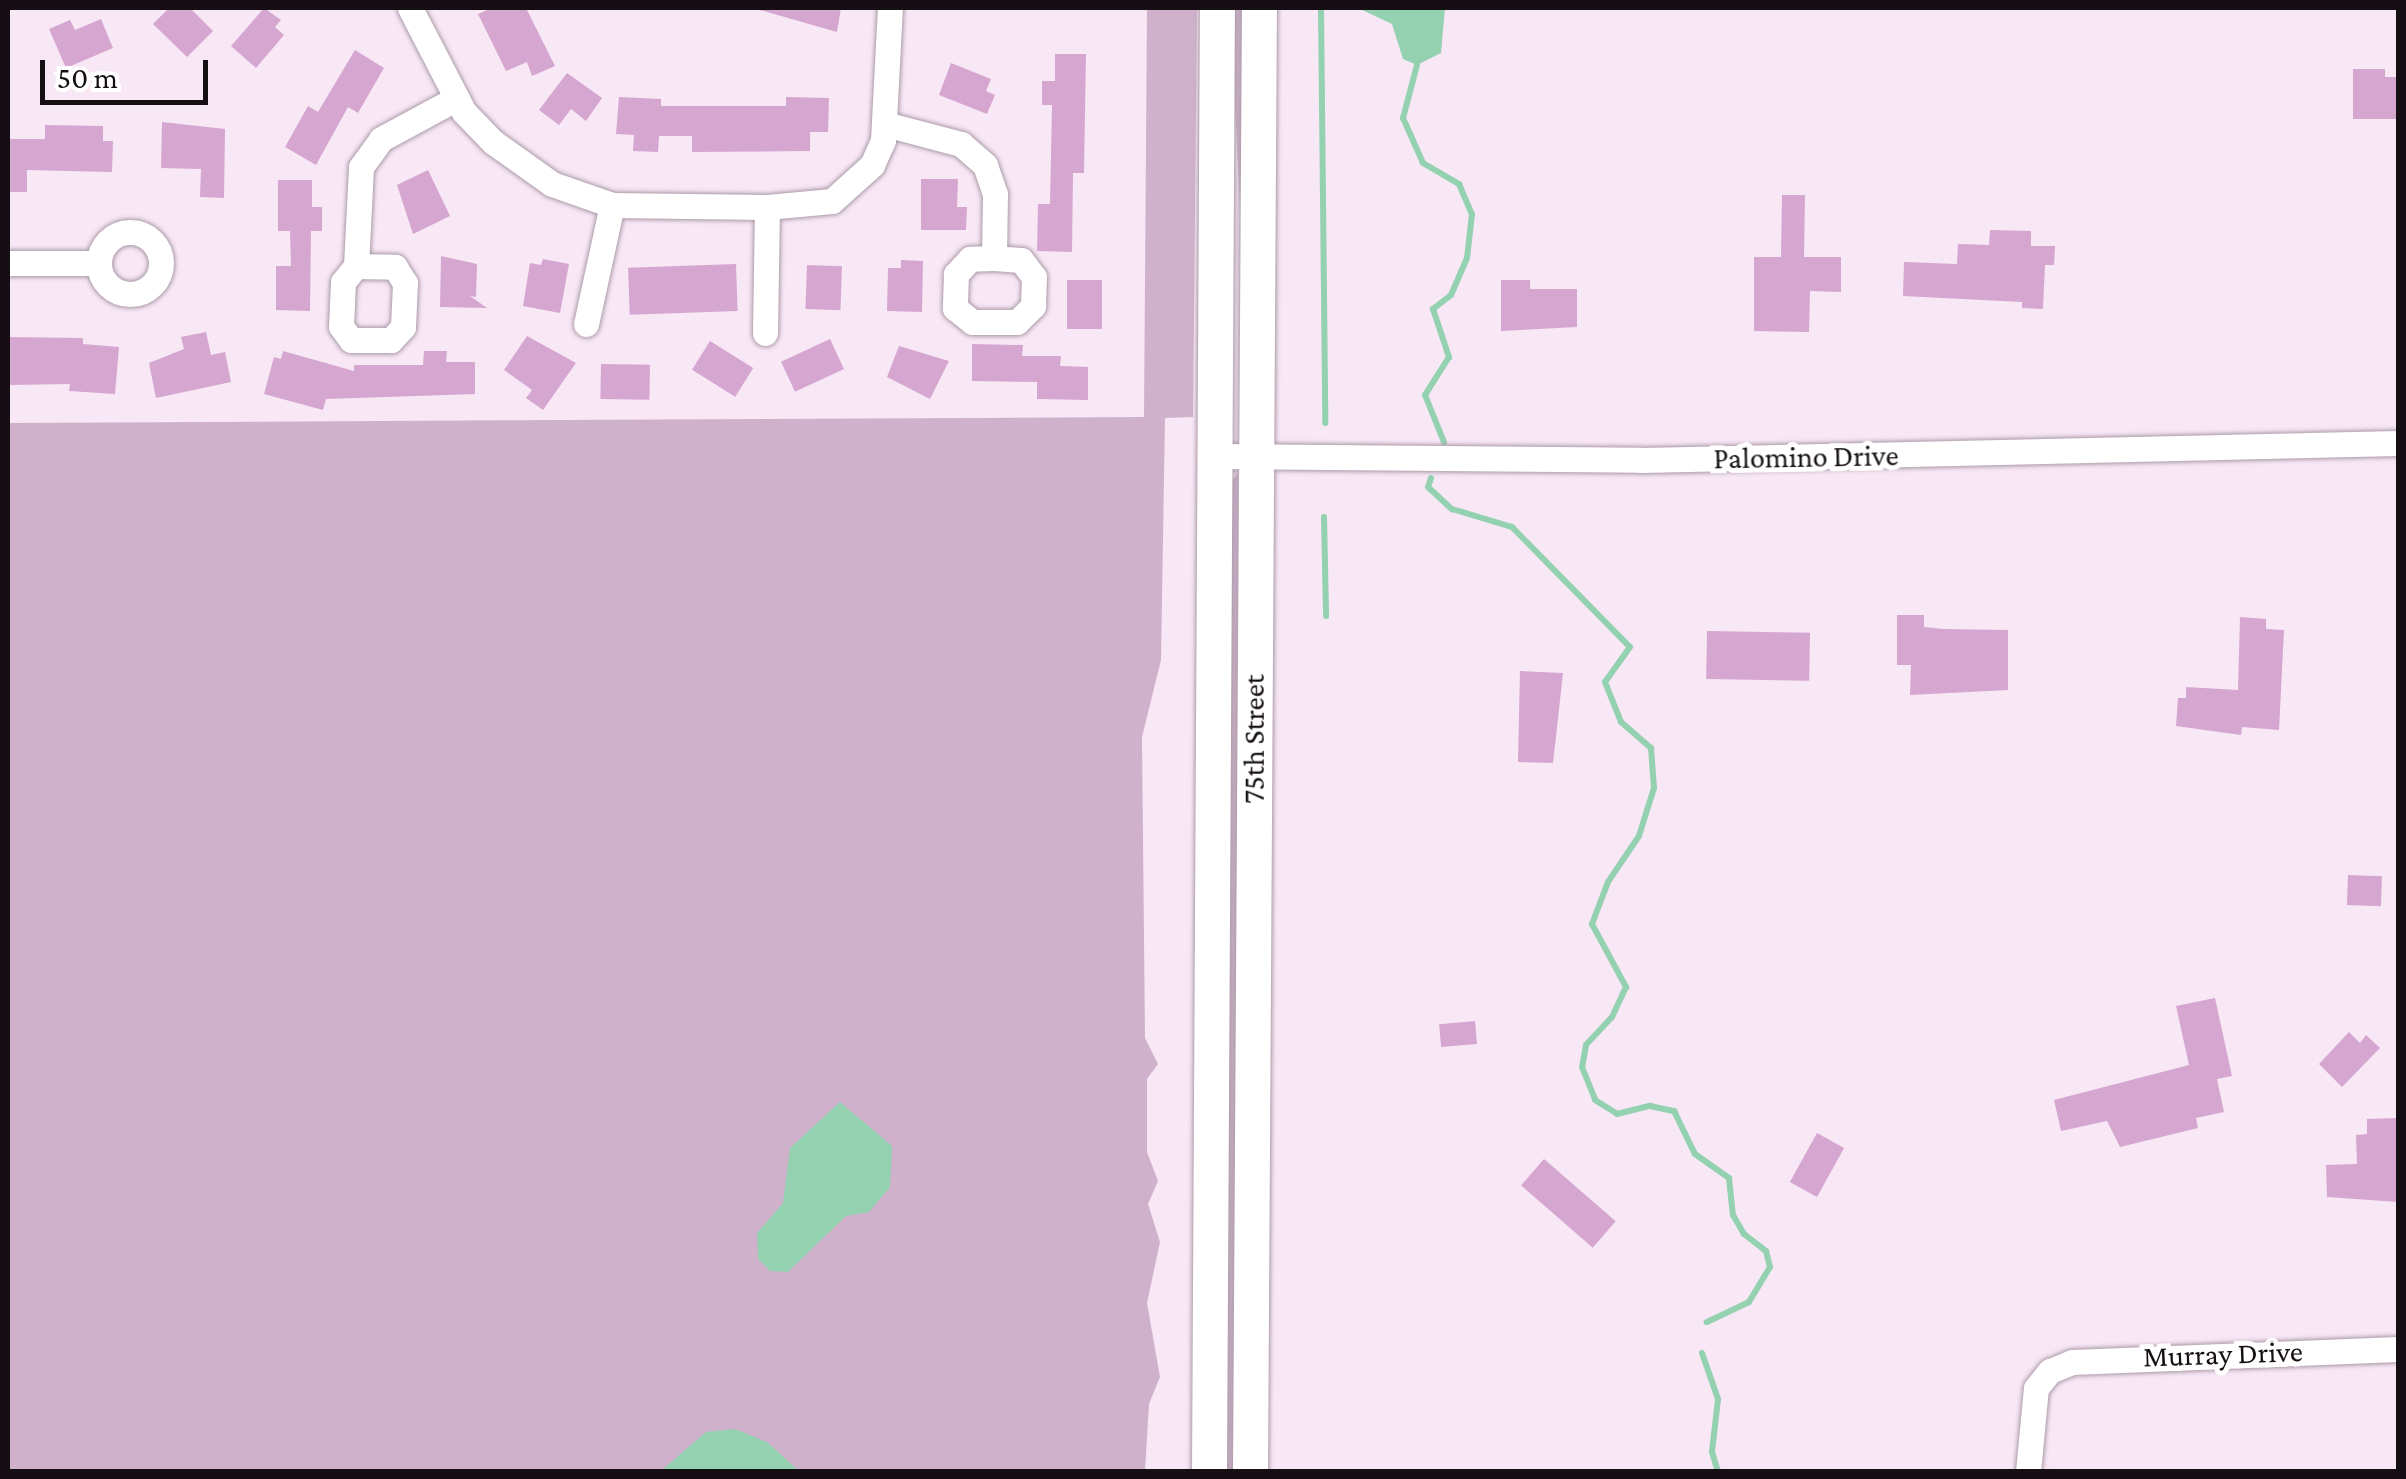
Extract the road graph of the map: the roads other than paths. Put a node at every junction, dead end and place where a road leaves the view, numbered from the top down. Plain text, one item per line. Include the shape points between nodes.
1 (410, 8) edge
2 (890, 8) edge
3 (1217, 8) edge
4 (1259, 8) edge
5 (457, 98) junction
6 (885, 124) junction
7 (612, 205) junction
8 (767, 207) junction
9 (994, 258) dead end
10 (8, 262) edge
11 (96, 263) dead end
12 (356, 266) dead end
13 (586, 324) dead end
14 (765, 334) dead end
15 (2398, 444) edge
16 (1235, 456) junction
17 (2398, 1349) edge
18 (1209, 1472) edge
19 (1250, 1472) edge
20 (2028, 1472) edge

1 - 5 street
2 - 6 street
3 - 16 main road, 75th Street
4 - 16 main road, 75th Street
5 - 7 street via 475,124 525,168
5 - 12 street via 381,139 366,156 358,179
6 - 8 street via 872,166 851,190 808,207
6 - 9 street via 962,144 986,164 995,194
7 - 8 street
7 - 13 street
8 - 14 street
10 - 11 street
15 - 16 street, Palomino Drive via 1641,460
16 - 18 main road, 75th Street
16 - 19 main road, 75th Street
17 - 20 street, Murray Drive via 2103,1358 2050,1371 2036,1388

